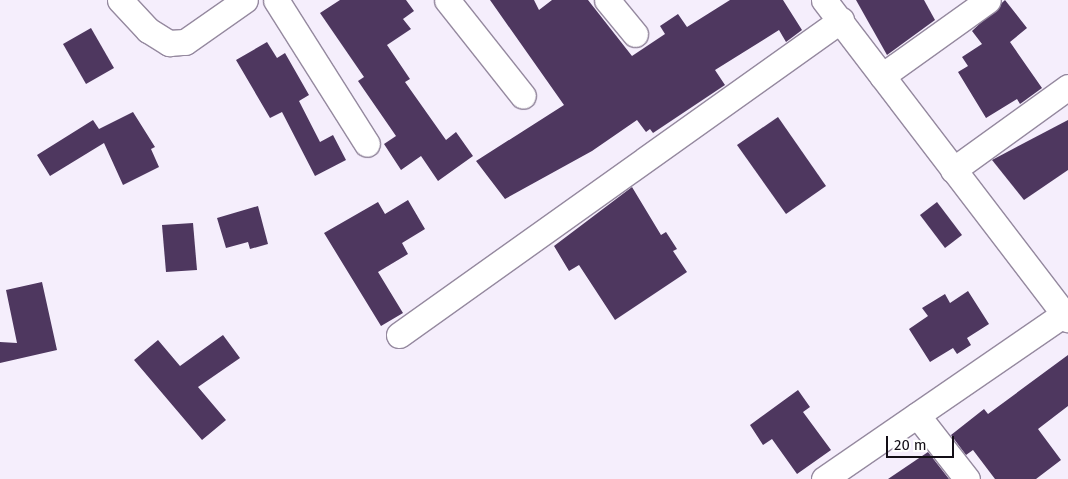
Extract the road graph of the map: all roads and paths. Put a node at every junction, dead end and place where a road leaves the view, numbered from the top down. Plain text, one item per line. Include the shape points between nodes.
1 (120, 0) edge
2 (245, 0) edge
3 (276, 0) edge
4 (447, 0) edge
5 (607, 0) edge
6 (824, 0) edge
7 (988, 0) edge
8 (841, 20) junction
9 (635, 34) dead end
10 (882, 76) junction
11 (1068, 87) edge
12 (523, 96) dead end
13 (367, 144) dead end
14 (953, 170) junction
15 (1066, 316) edge
16 (398, 335) dead end
17 (917, 415) junction
18 (826, 478) edge
19 (967, 479) edge

1 - 2 street via 148,30 169,43 185,42
3 - 13 street
4 - 12 street
5 - 9 street
6 - 8 street
7 - 10 street
8 - 10 street
8 - 16 street
10 - 14 street
11 - 14 street
14 - 15 street
15 - 17 street
17 - 18 street
17 - 19 street

